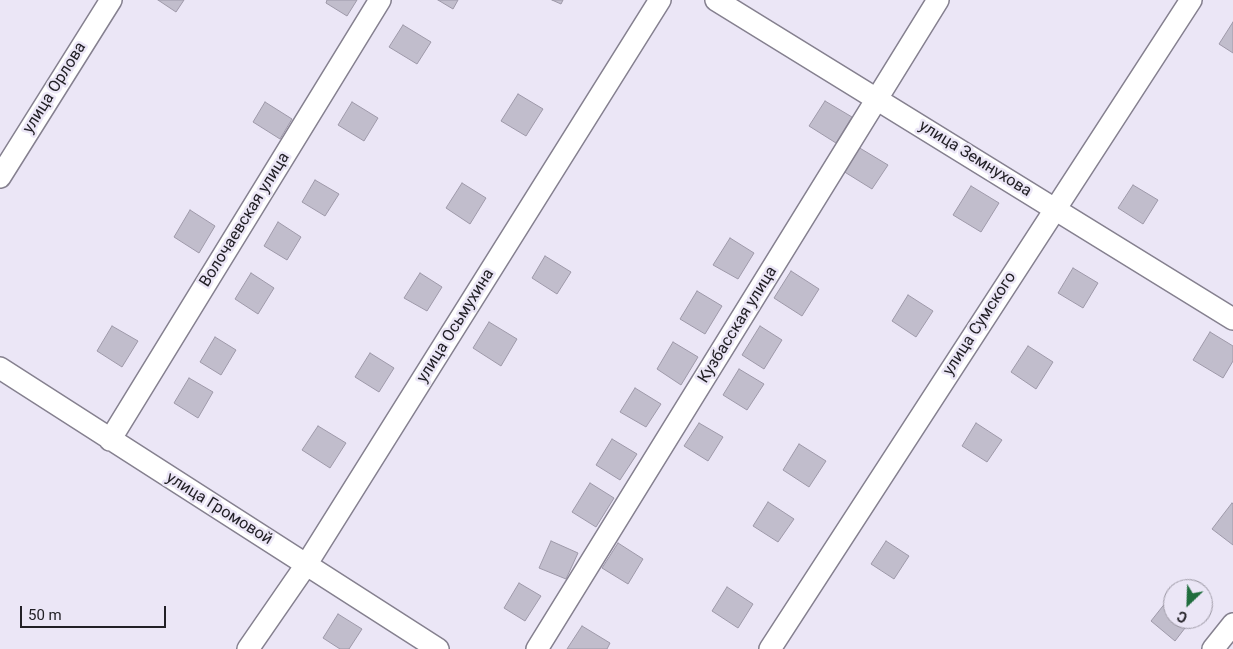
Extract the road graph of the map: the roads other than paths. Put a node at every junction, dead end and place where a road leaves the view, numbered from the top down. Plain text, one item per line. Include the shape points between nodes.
1 (111, 0) edge
2 (380, 0) edge
3 (660, 0) edge
4 (716, 0) edge
5 (938, 0) edge
6 (1191, 0) edge
7 (878, 99) junction
8 (0, 177) edge
9 (1055, 208) junction
10 (1233, 319) edge
11 (0, 368) edge
12 (110, 440) junction
13 (306, 564) junction
14 (1233, 624) edge
15 (248, 649) edge
16 (438, 649) edge
17 (537, 649) edge
18 (770, 649) edge
19 (1214, 649) edge

1 - 8 street, улица Орлова
2 - 12 street, Волочаевская улица
3 - 13 street, улица Осьмухина
4 - 7 street, улица Земнухова
5 - 7 street, Кузбасская улица
6 - 9 street, улица Сумского
7 - 9 street, улица Земнухова
7 - 17 street, Кузбасская улица
9 - 10 street, улица Земнухова
9 - 18 street, улица Сумского
11 - 12 street, улица Громовой
12 - 13 street, улица Громовой
13 - 15 street, улица Осьмухина
13 - 16 street, улица Громовой
14 - 19 street

